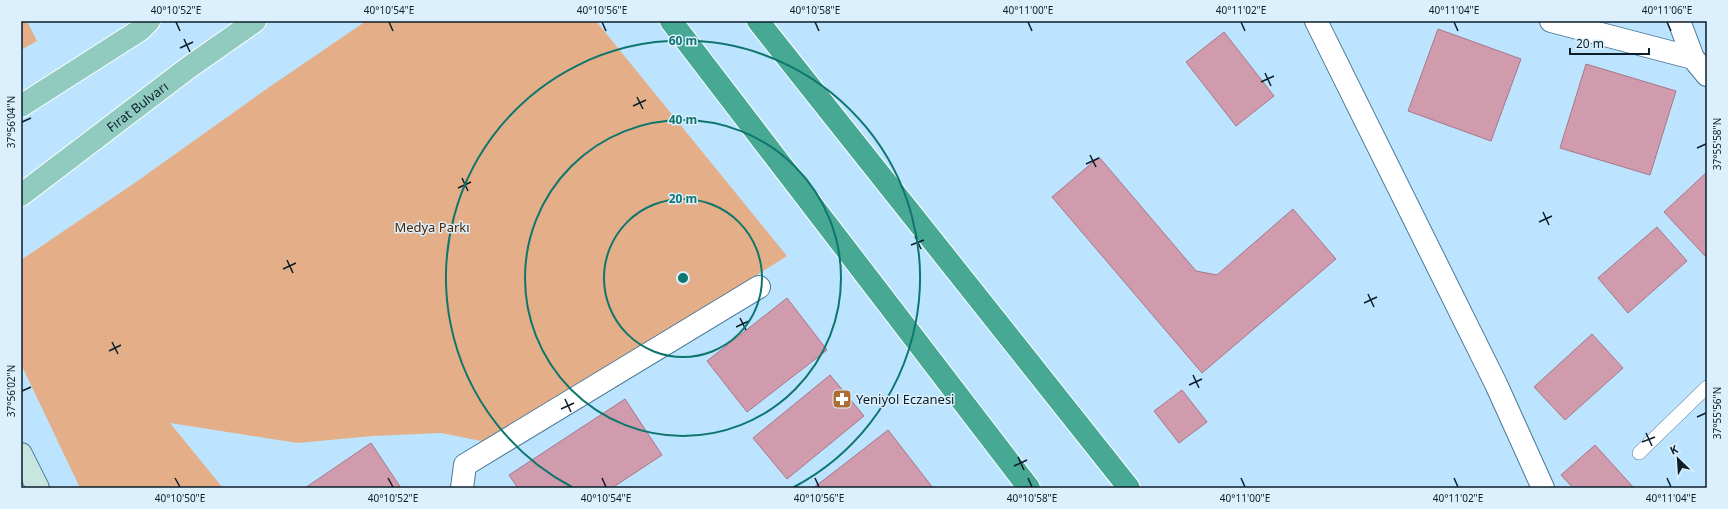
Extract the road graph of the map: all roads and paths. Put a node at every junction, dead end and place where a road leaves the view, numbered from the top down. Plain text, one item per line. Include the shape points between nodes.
1 (150, 21) edge
2 (255, 21) edge
3 (671, 21) edge
4 (758, 21) edge
5 (1316, 21) edge
6 (1551, 21) edge
7 (1679, 21) edge
8 (1693, 58) junction
9 (1707, 75) edge
10 (21, 106) edge
11 (21, 195) edge
12 (759, 287) dead end
13 (1707, 387) edge
14 (1638, 453) dead end
15 (21, 454) edge
16 (38, 488) edge
17 (462, 488) edge
18 (1029, 488) edge
19 (1129, 488) edge
20 (1543, 488) edge

1 - 10 main road via 140,30
2 - 11 main road, Fırat Bulvarı via 188,68
3 - 18 highway
4 - 19 highway
5 - 20 street via 1493,377
6 - 8 street
7 - 8 street
8 - 9 street
12 - 17 street via 465,465
13 - 14 lane
15 - 16 street

